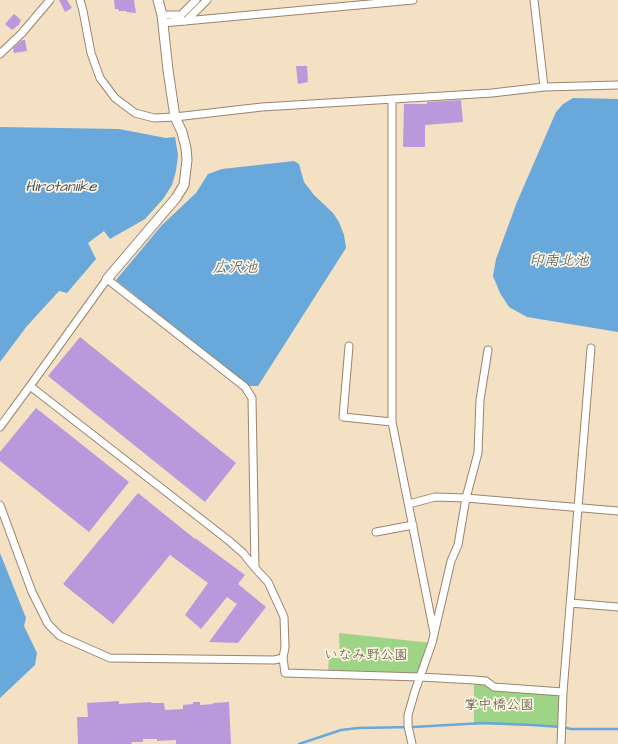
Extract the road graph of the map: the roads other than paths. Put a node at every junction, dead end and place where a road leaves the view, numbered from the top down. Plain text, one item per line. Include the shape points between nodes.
1 (50, 0) edge
2 (80, 0) edge
3 (158, 0) edge
4 (196, 0) edge
5 (207, 0) edge
6 (413, 0) edge
7 (534, 0) edge
8 (163, 19) junction
9 (186, 21) junction
10 (0, 54) edge
11 (618, 85) edge
12 (544, 87) junction
13 (392, 99) junction
14 (175, 117) junction
15 (107, 279) junction
16 (349, 346) dead end
17 (591, 348) dead end
18 (488, 350) dead end
19 (30, 386) junction
20 (392, 422) junction
21 (0, 426) edge
22 (466, 498) junction
23 (409, 504) junction
24 (0, 505) edge
25 (577, 508) junction
26 (618, 511) edge
27 (413, 525) junction
28 (376, 532) dead end
29 (255, 568) junction
30 (570, 603) junction
31 (618, 607) edge
32 (434, 633) junction
33 (283, 658) junction
34 (420, 677) junction
35 (563, 692) junction
36 (412, 744) edge
37 (561, 744) edge

1 - 10 street
2 - 14 street via 91,53 100,78 116,98 135,112 154,118
3 - 8 street
4 - 8 street via 181,15
5 - 9 street
6 - 9 street
7 - 12 street
8 - 9 street
8 - 14 street
11 - 12 street
12 - 13 street
13 - 14 street via 262,107
13 - 20 street
14 - 15 street via 186,148 184,184 176,198
15 - 19 street
15 - 29 street via 245,387 252,398
16 - 20 street via 343,417
17 - 25 street
18 - 22 street via 480,400 478,453
19 - 21 street
19 - 29 street via 228,540
20 - 23 street
22 - 23 street via 435,497
22 - 25 street
22 - 32 street via 458,545 451,561
23 - 27 street
24 - 33 street via 32,592 48,624 60,636 110,658
25 - 26 street
25 - 30 street
27 - 28 street
27 - 32 street
29 - 33 street via 268,582 284,617
30 - 31 street
30 - 35 street
32 - 34 street
33 - 34 street via 285,673
34 - 35 street via 486,681 494,687
34 - 36 street via 408,715
35 - 37 street

